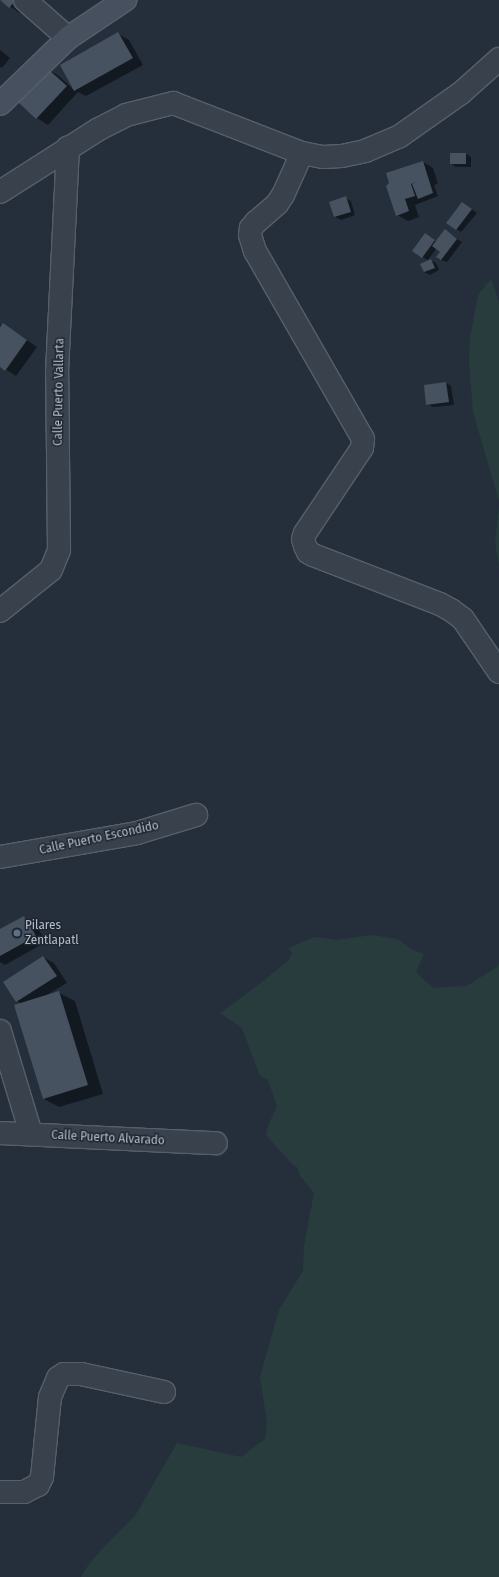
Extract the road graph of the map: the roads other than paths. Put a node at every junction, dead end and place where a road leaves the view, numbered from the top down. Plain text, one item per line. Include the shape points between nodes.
1 (26, 0) edge
2 (125, 0) edge
3 (68, 38) junction
4 (499, 59) edge
5 (0, 104) edge
6 (68, 147) junction
7 (302, 153) junction
8 (0, 192) edge
9 (0, 611) edge
10 (499, 672) edge
11 (196, 815) dead end
12 (0, 857) edge
13 (0, 1031) edge
14 (0, 1133) edge
15 (31, 1134) junction
16 (216, 1142) dead end
17 (164, 1392) dead end
18 (0, 1492) edge

1 - 3 street
2 - 3 main road
3 - 5 main road
4 - 7 street via 461,93 400,136 365,151 342,156 323,157
6 - 7 street via 126,115 173,103
6 - 8 street
6 - 9 street, Calle Puerto Vallarta via 57,372 59,550 51,570
7 - 10 street via 283,195 251,228 250,235 255,251 362,439 362,448 305,533 305,546 313,555 451,610 463,619
11 - 12 street, Calle Puerto Escondido via 137,833
13 - 15 street
14 - 15 street, Calle Puerto Alvarado
15 - 16 street, Calle Puerto Alvarado
17 - 18 street via 81,1374 64,1374 56,1382 50,1397 42,1477 38,1485 24,1492

